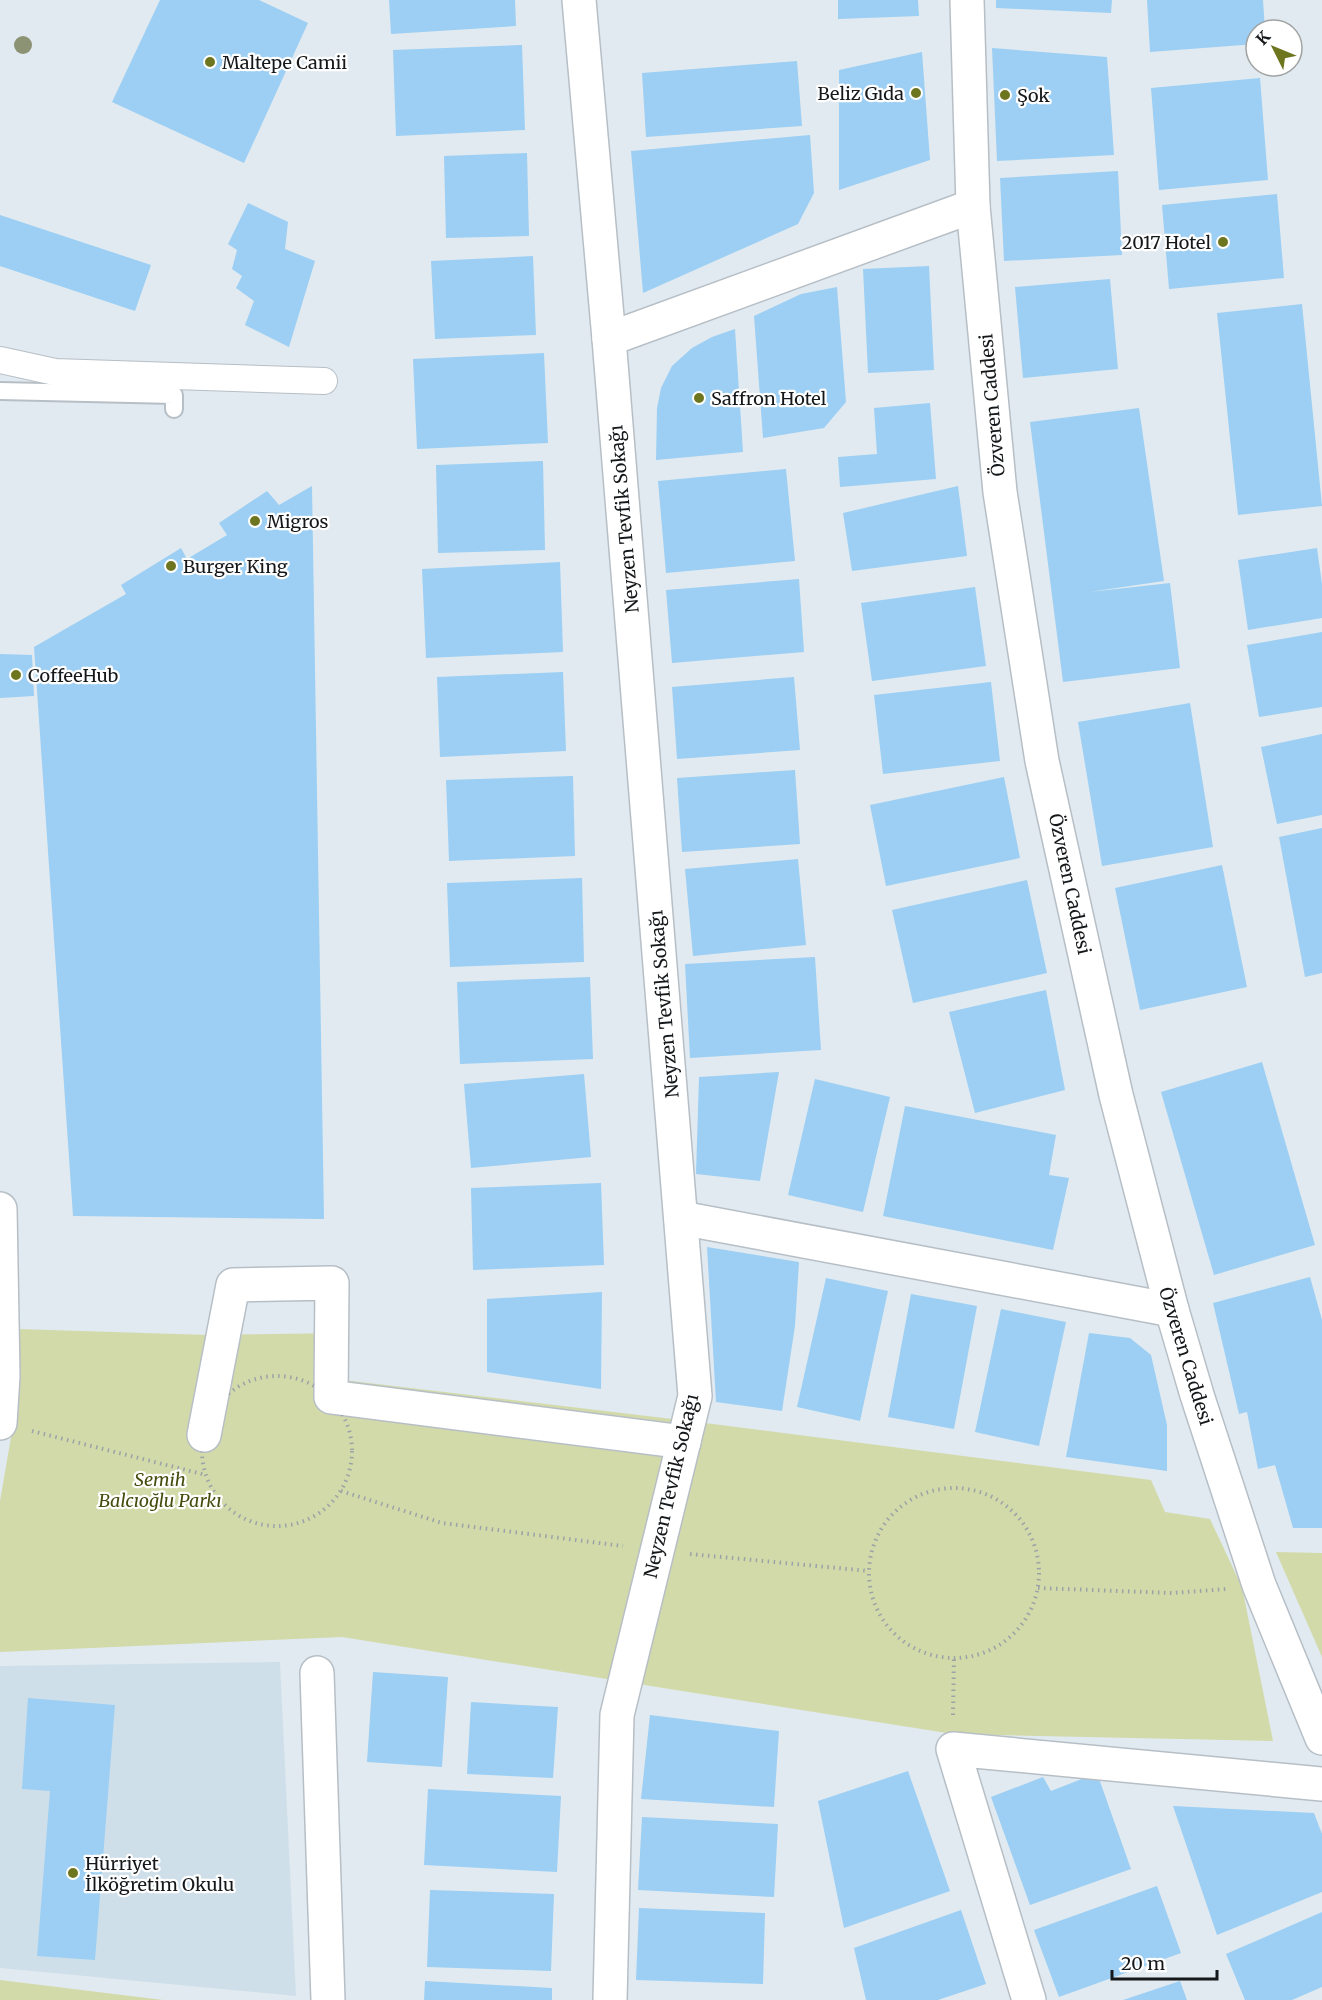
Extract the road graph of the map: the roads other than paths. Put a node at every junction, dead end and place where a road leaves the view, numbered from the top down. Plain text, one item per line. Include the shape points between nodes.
1 (579, 0) edge
2 (967, 0) edge
3 (973, 206) junction
4 (609, 339) junction
5 (0, 360) edge
6 (324, 381) dead end
7 (0, 391) edge
8 (174, 409) dead end
9 (0, 1209) edge
10 (681, 1218) junction
11 (1172, 1310) junction
12 (0, 1423) edge
13 (204, 1435) road end
14 (684, 1442) junction
15 (317, 1673) dead end
16 (1322, 1738) edge
17 (1322, 1784) edge
18 (327, 2000) edge
19 (610, 2000) edge
20 (1029, 2000) edge

1 - 4 street, Neyzen Tevfik Sokağı
2 - 3 street, Özveren Caddesi
3 - 4 street
3 - 11 street, Özveren Caddesi via 1000,492 1042,761 1116,1095
4 - 10 street, Neyzen Tevfik Sokağı
5 - 6 street via 55,372
7 - 8 lane via 174,395
9 - 12 street
10 - 11 street
10 - 14 street, Neyzen Tevfik Sokağı via 695,1396
11 - 16 street, Özveren Caddesi via 1259,1585
13 - 14 street via 233,1285 332,1283 332,1397
14 - 19 street, Neyzen Tevfik Sokağı via 617,1715
15 - 18 street
17 - 20 street via 953,1749

